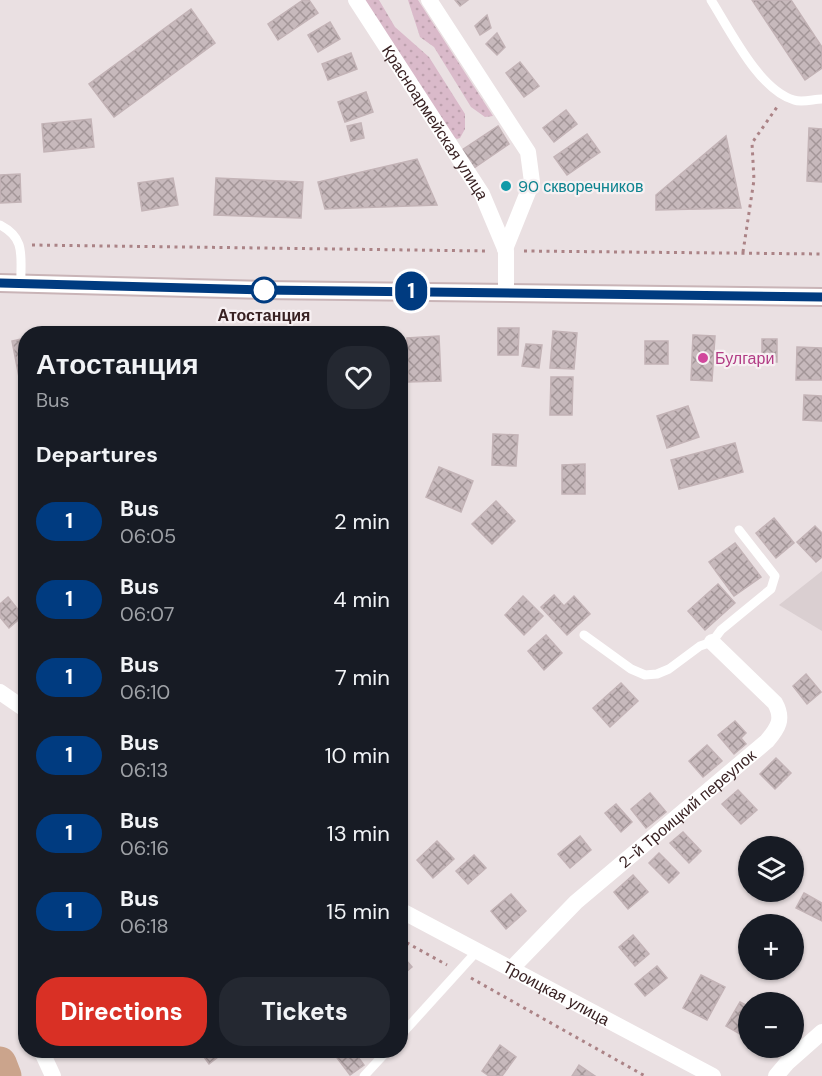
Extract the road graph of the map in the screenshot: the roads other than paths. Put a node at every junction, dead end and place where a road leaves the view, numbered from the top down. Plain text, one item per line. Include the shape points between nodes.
1 (356, 0) edge
2 (429, 0) edge
3 (711, 0) edge
4 (822, 99) edge
5 (0, 225) edge
6 (506, 250) junction
7 (0, 283) edge
8 (21, 284) junction
9 (506, 292) junction
10 (822, 297) edge
11 (739, 530) dead end
12 (584, 635) dead end
13 (712, 642) junction
14 (0, 692) edge
15 (18, 704) edge
16 (408, 914) edge
17 (478, 950) junction
18 (512, 968) junction
19 (408, 1027) edge
20 (822, 1032) edge
21 (45, 1058) edge
22 (381, 1058) edge
23 (710, 1075) edge
24 (53, 1076) edge
25 (364, 1076) edge
26 (776, 1076) edge

1 - 6 street, Красноармейская улица via 482,194
2 - 6 street, Красноармейская улица via 528,152 532,182
3 - 4 lane via 756,70 778,93 796,101
5 - 8 lane via 14,232 20,245
6 - 9 street, Красноармейская улица
7 - 8 street
8 - 9 street
9 - 10 street
11 - 13 lane via 775,576 771,589
12 - 13 lane via 645,675 669,669
13 - 18 street, 2-й Троицкий переулок via 775,703 780,711 776,731 576,902
14 - 15 street
16 - 17 street, Троицкая улица
17 - 18 street, Троицкая улица
17 - 19 lane
18 - 23 street, Троицкая улица
20 - 26 street
21 - 24 street
22 - 25 lane

